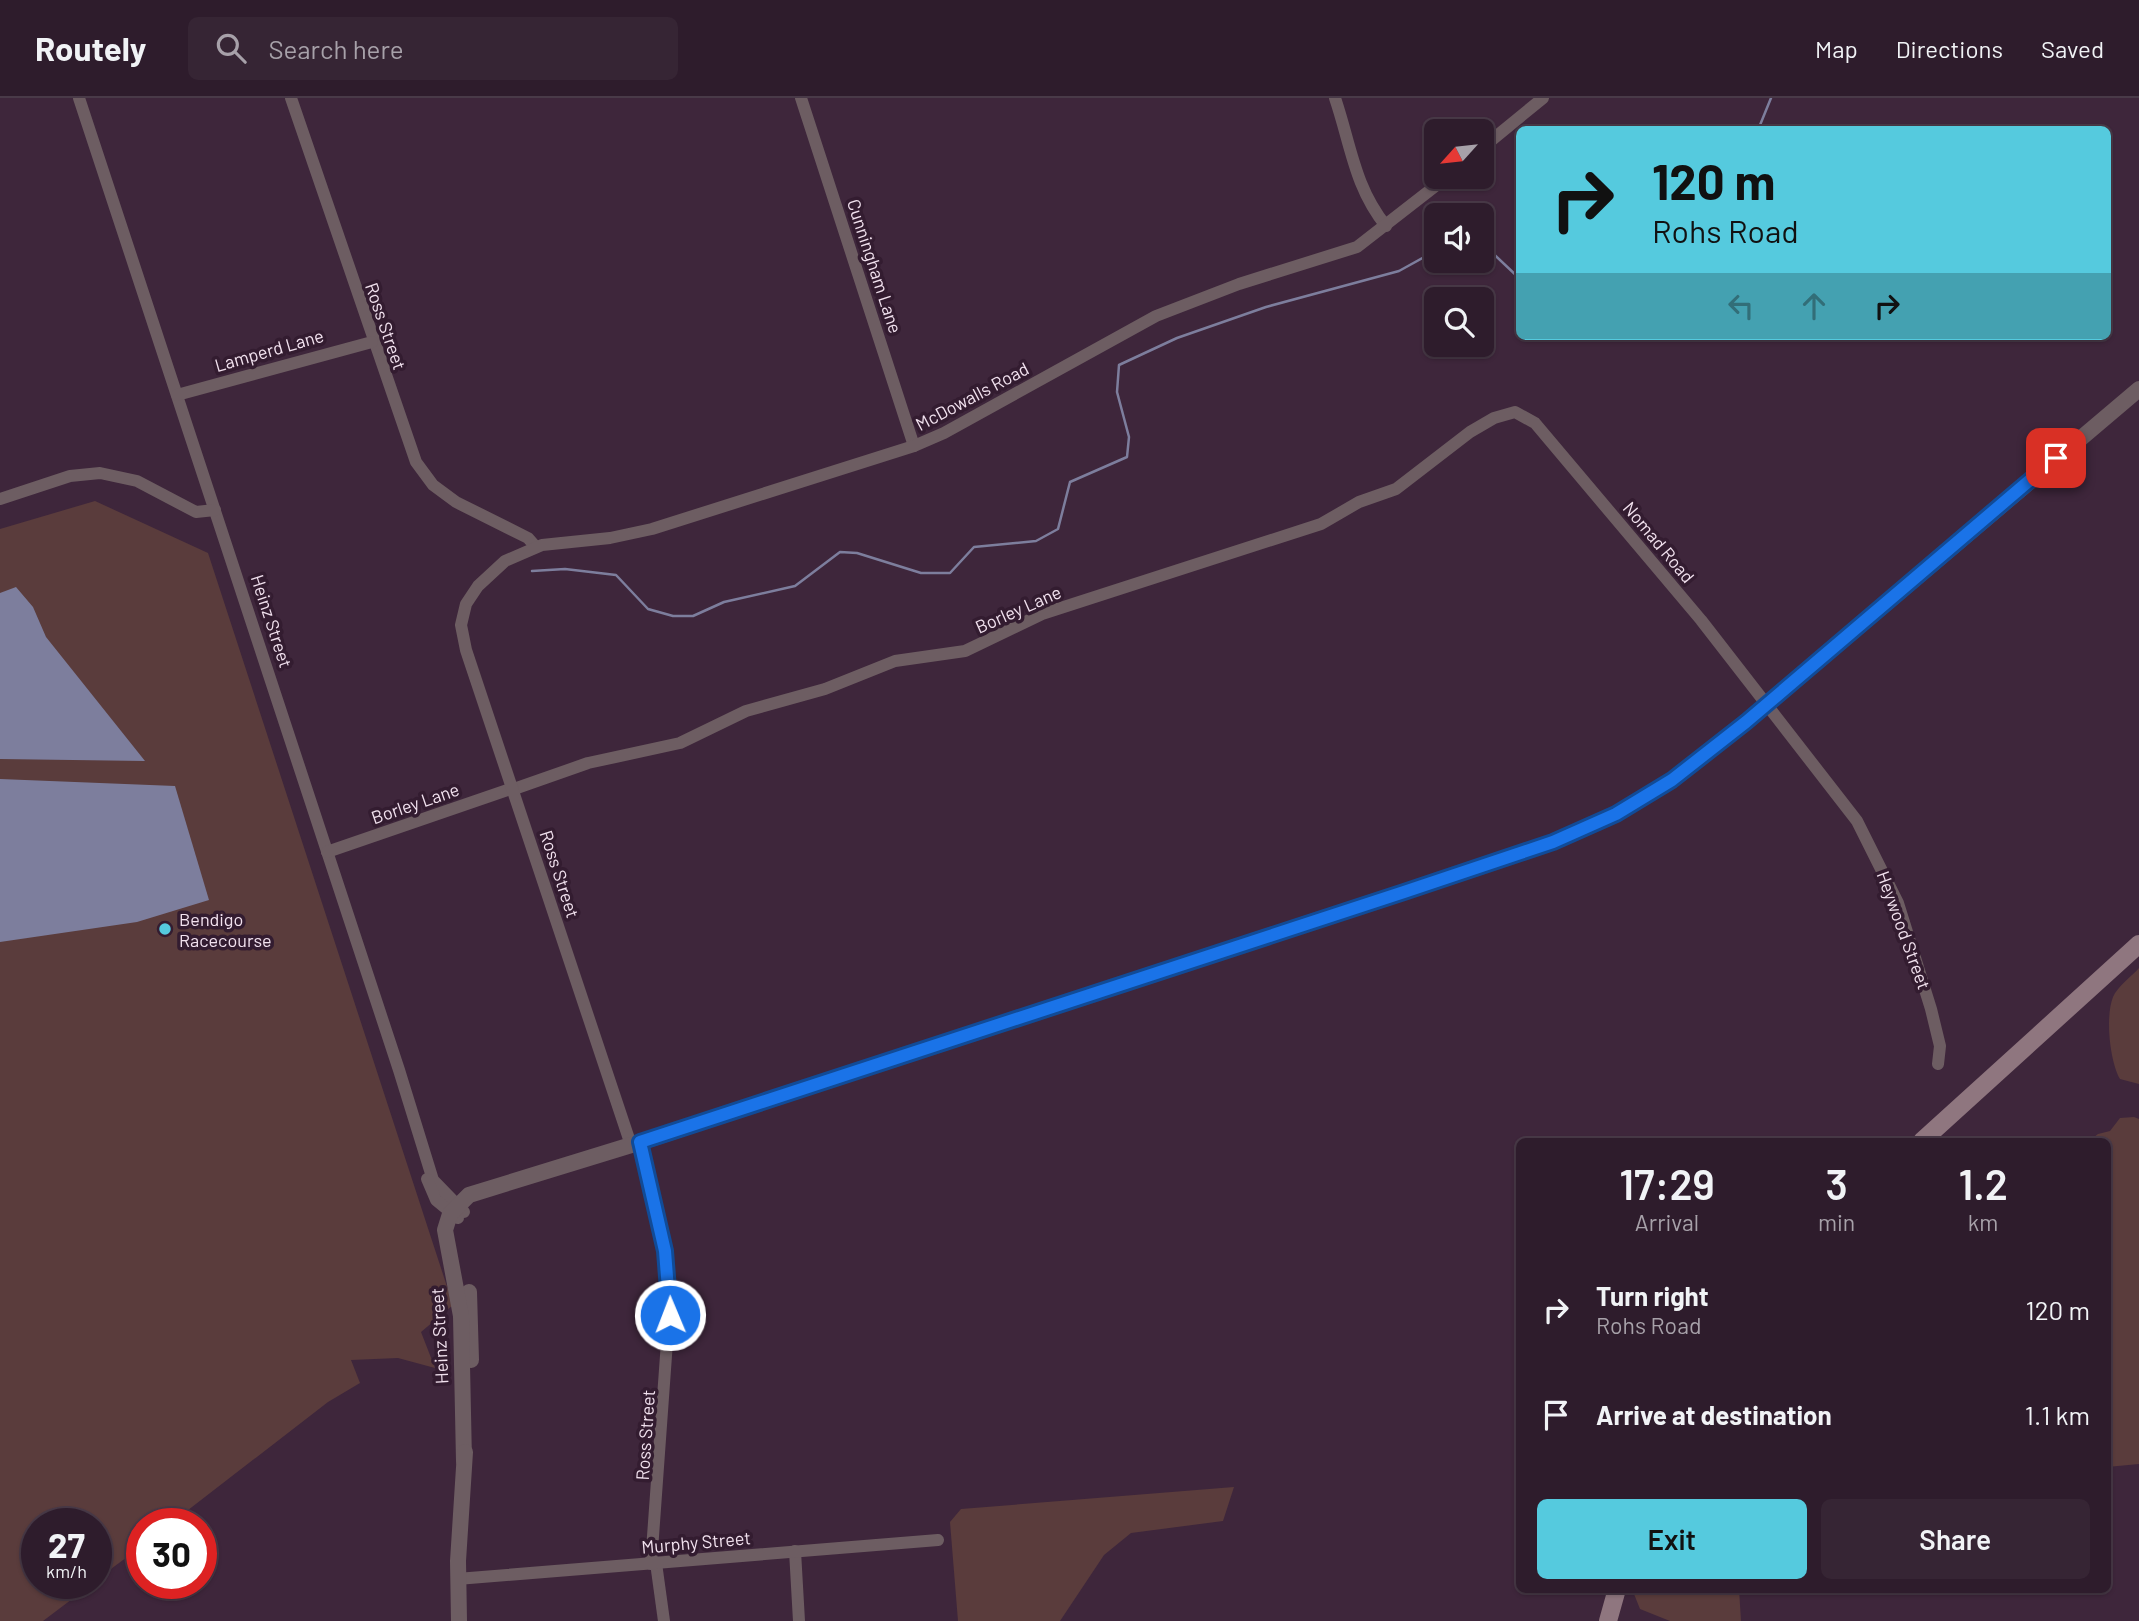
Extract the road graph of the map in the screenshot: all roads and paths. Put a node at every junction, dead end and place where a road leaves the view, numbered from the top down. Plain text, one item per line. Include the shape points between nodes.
1 (79, 98) edge
2 (291, 98) edge
3 (801, 98) edge
4 (1335, 98) edge
5 (1543, 98) edge
6 (1494, 138) edge
7 (1432, 189) edge
8 (1386, 226) junction
9 (372, 342) junction
10 (2139, 388) edge
11 (177, 395) junction
12 (1515, 412) joint
13 (914, 446) junction
14 (0, 499) edge
15 (215, 510) junction
16 (535, 546) junction
17 (463, 613) joint
18 (1768, 704) junction
19 (514, 788) junction
20 (327, 852) junction
21 (2139, 944) edge
22 (1938, 1064) dead end
23 (1925, 1138) edge
24 (636, 1144) junction
25 (458, 1212) junction
26 (938, 1540) dead end
27 (795, 1551) junction
28 (654, 1563) junction
29 (457, 1579) junction
30 (1617, 1593) edge
31 (459, 1621) edge
32 (664, 1621) edge
33 (799, 1621) edge
34 (1608, 1621) edge

1 - 11 street, Heinz Street
2 - 9 street, Ross Street
3 - 13 street, Cunningham Lane
4 - 8 street via 1358,181
5 - 6 street
7 - 8 street, McDowalls Road
8 - 13 street, McDowalls Road via 1346,252 1240,284 1156,316 985,412
9 - 11 street, Lamperd Lane
9 - 16 street, Ross Street via 410,450 424,474 449,497
10 - 18 street
11 - 15 street, Heinz Street
12 - 18 street, Nomad Road via 1535,423
12 - 19 street, Borley Lane via 1469,432 1396,489 1359,502 1321,524 1053,610 965,651 895,661 825,689 746,711 680,743 588,763
13 - 16 street, McDowalls Road via 652,529
14 - 15 street via 70,476 100,473 137,481 196,512
15 - 20 street, Heinz Street
16 - 17 street, McDowalls Road via 495,570 471,595
17 - 19 street, Ross Street via 466,650
18 - 22 street, Heywood Street via 1857,821 1885,873 1931,1009 1940,1046
18 - 24 street via 1672,780 1616,814 1553,842
19 - 20 street, Borley Lane
19 - 24 street, Ross Street
20 - 25 street, Heinz Street via 433,1180
21 - 23 main road
24 - 25 street via 477,1191
24 - 28 street, Ross Street via 665,1251 670,1300
25 - 29 street, Heinz Street via 447,1221 446,1240 460,1300 466,1360
26 - 27 street, Murphy Street
27 - 28 street, Murphy Street
27 - 33 street
28 - 29 street, Murphy Street
28 - 32 street, Ross Street
29 - 31 street, Heinz Street
30 - 34 main road

